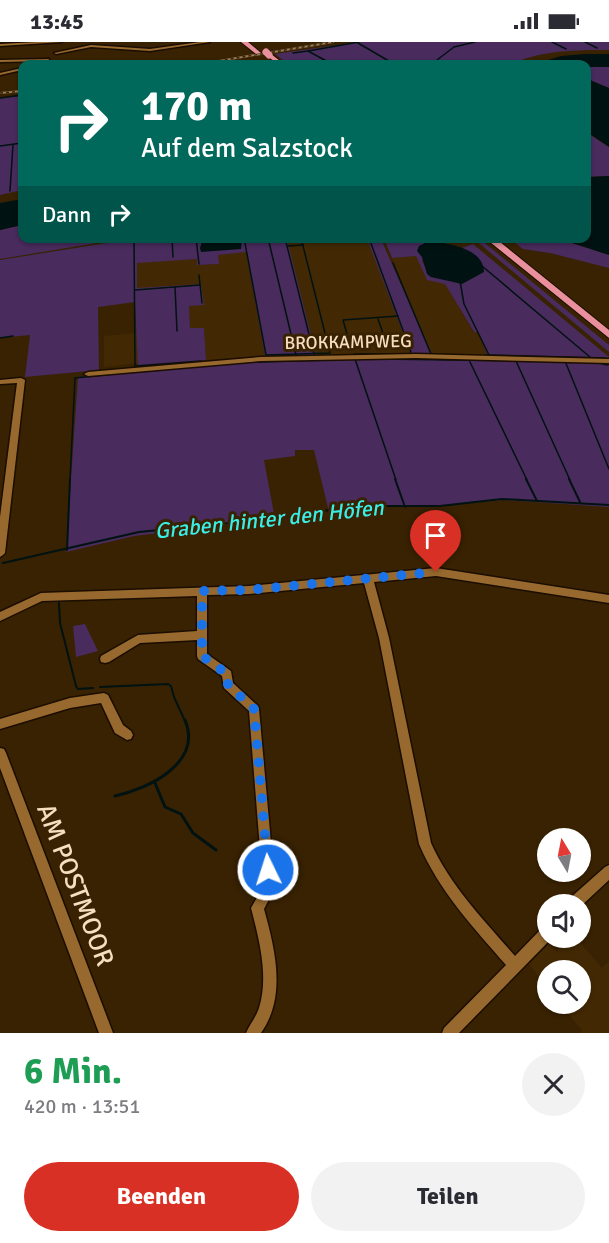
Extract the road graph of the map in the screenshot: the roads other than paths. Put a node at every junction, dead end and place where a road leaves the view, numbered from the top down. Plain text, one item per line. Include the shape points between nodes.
1 (60, 42) edge
2 (68, 42) edge
3 (208, 42) edge
4 (244, 42) edge
5 (252, 42) edge
6 (0, 45) edge
7 (56, 53) junction
8 (264, 54) junction
9 (48, 60) edge
10 (269, 60) edge
11 (274, 60) edge
12 (0, 61) edge
13 (18, 61) edge
14 (18, 70) edge
15 (0, 74) edge
16 (495, 243) edge
17 (508, 243) edge
18 (609, 324) edge
19 (609, 335) edge
20 (609, 361) edge
21 (88, 374) dead end
22 (0, 382) edge
23 (0, 553) edge
24 (368, 578) junction
25 (202, 591) junction
26 (609, 599) edge
27 (0, 617) edge
28 (202, 635) junction
29 (105, 659) dead end
30 (0, 724) edge
31 (127, 735) dead end
32 (0, 753) edge
33 (609, 871) edge
34 (585, 894) edge
35 (537, 943) edge
36 (515, 966) junction
37 (106, 1033) edge
38 (253, 1033) edge
39 (449, 1033) edge

1 - 6 street
2 - 7 street
3 - 7 street via 150,50 91,46
4 - 8 highway
5 - 8 highway
7 - 9 street
8 - 10 highway
8 - 11 highway
12 - 13 street
14 - 15 street
16 - 19 highway
17 - 18 highway
20 - 21 street, BROKKAMPWEG via 416,356 253,359
22 - 23 street via 21,380
24 - 25 street
24 - 26 street via 436,572
24 - 36 street via 425,844 434,868
25 - 27 street via 41,597
25 - 28 street
28 - 29 street via 138,639
28 - 38 street via 202,656 227,674 228,685 254,709 269,888 257,908 266,937 270,999 268,1012
30 - 31 street via 70,703 104,698 119,729
32 - 37 street, AM POSTMOOR
33 - 34 street
35 - 36 street
36 - 39 street

